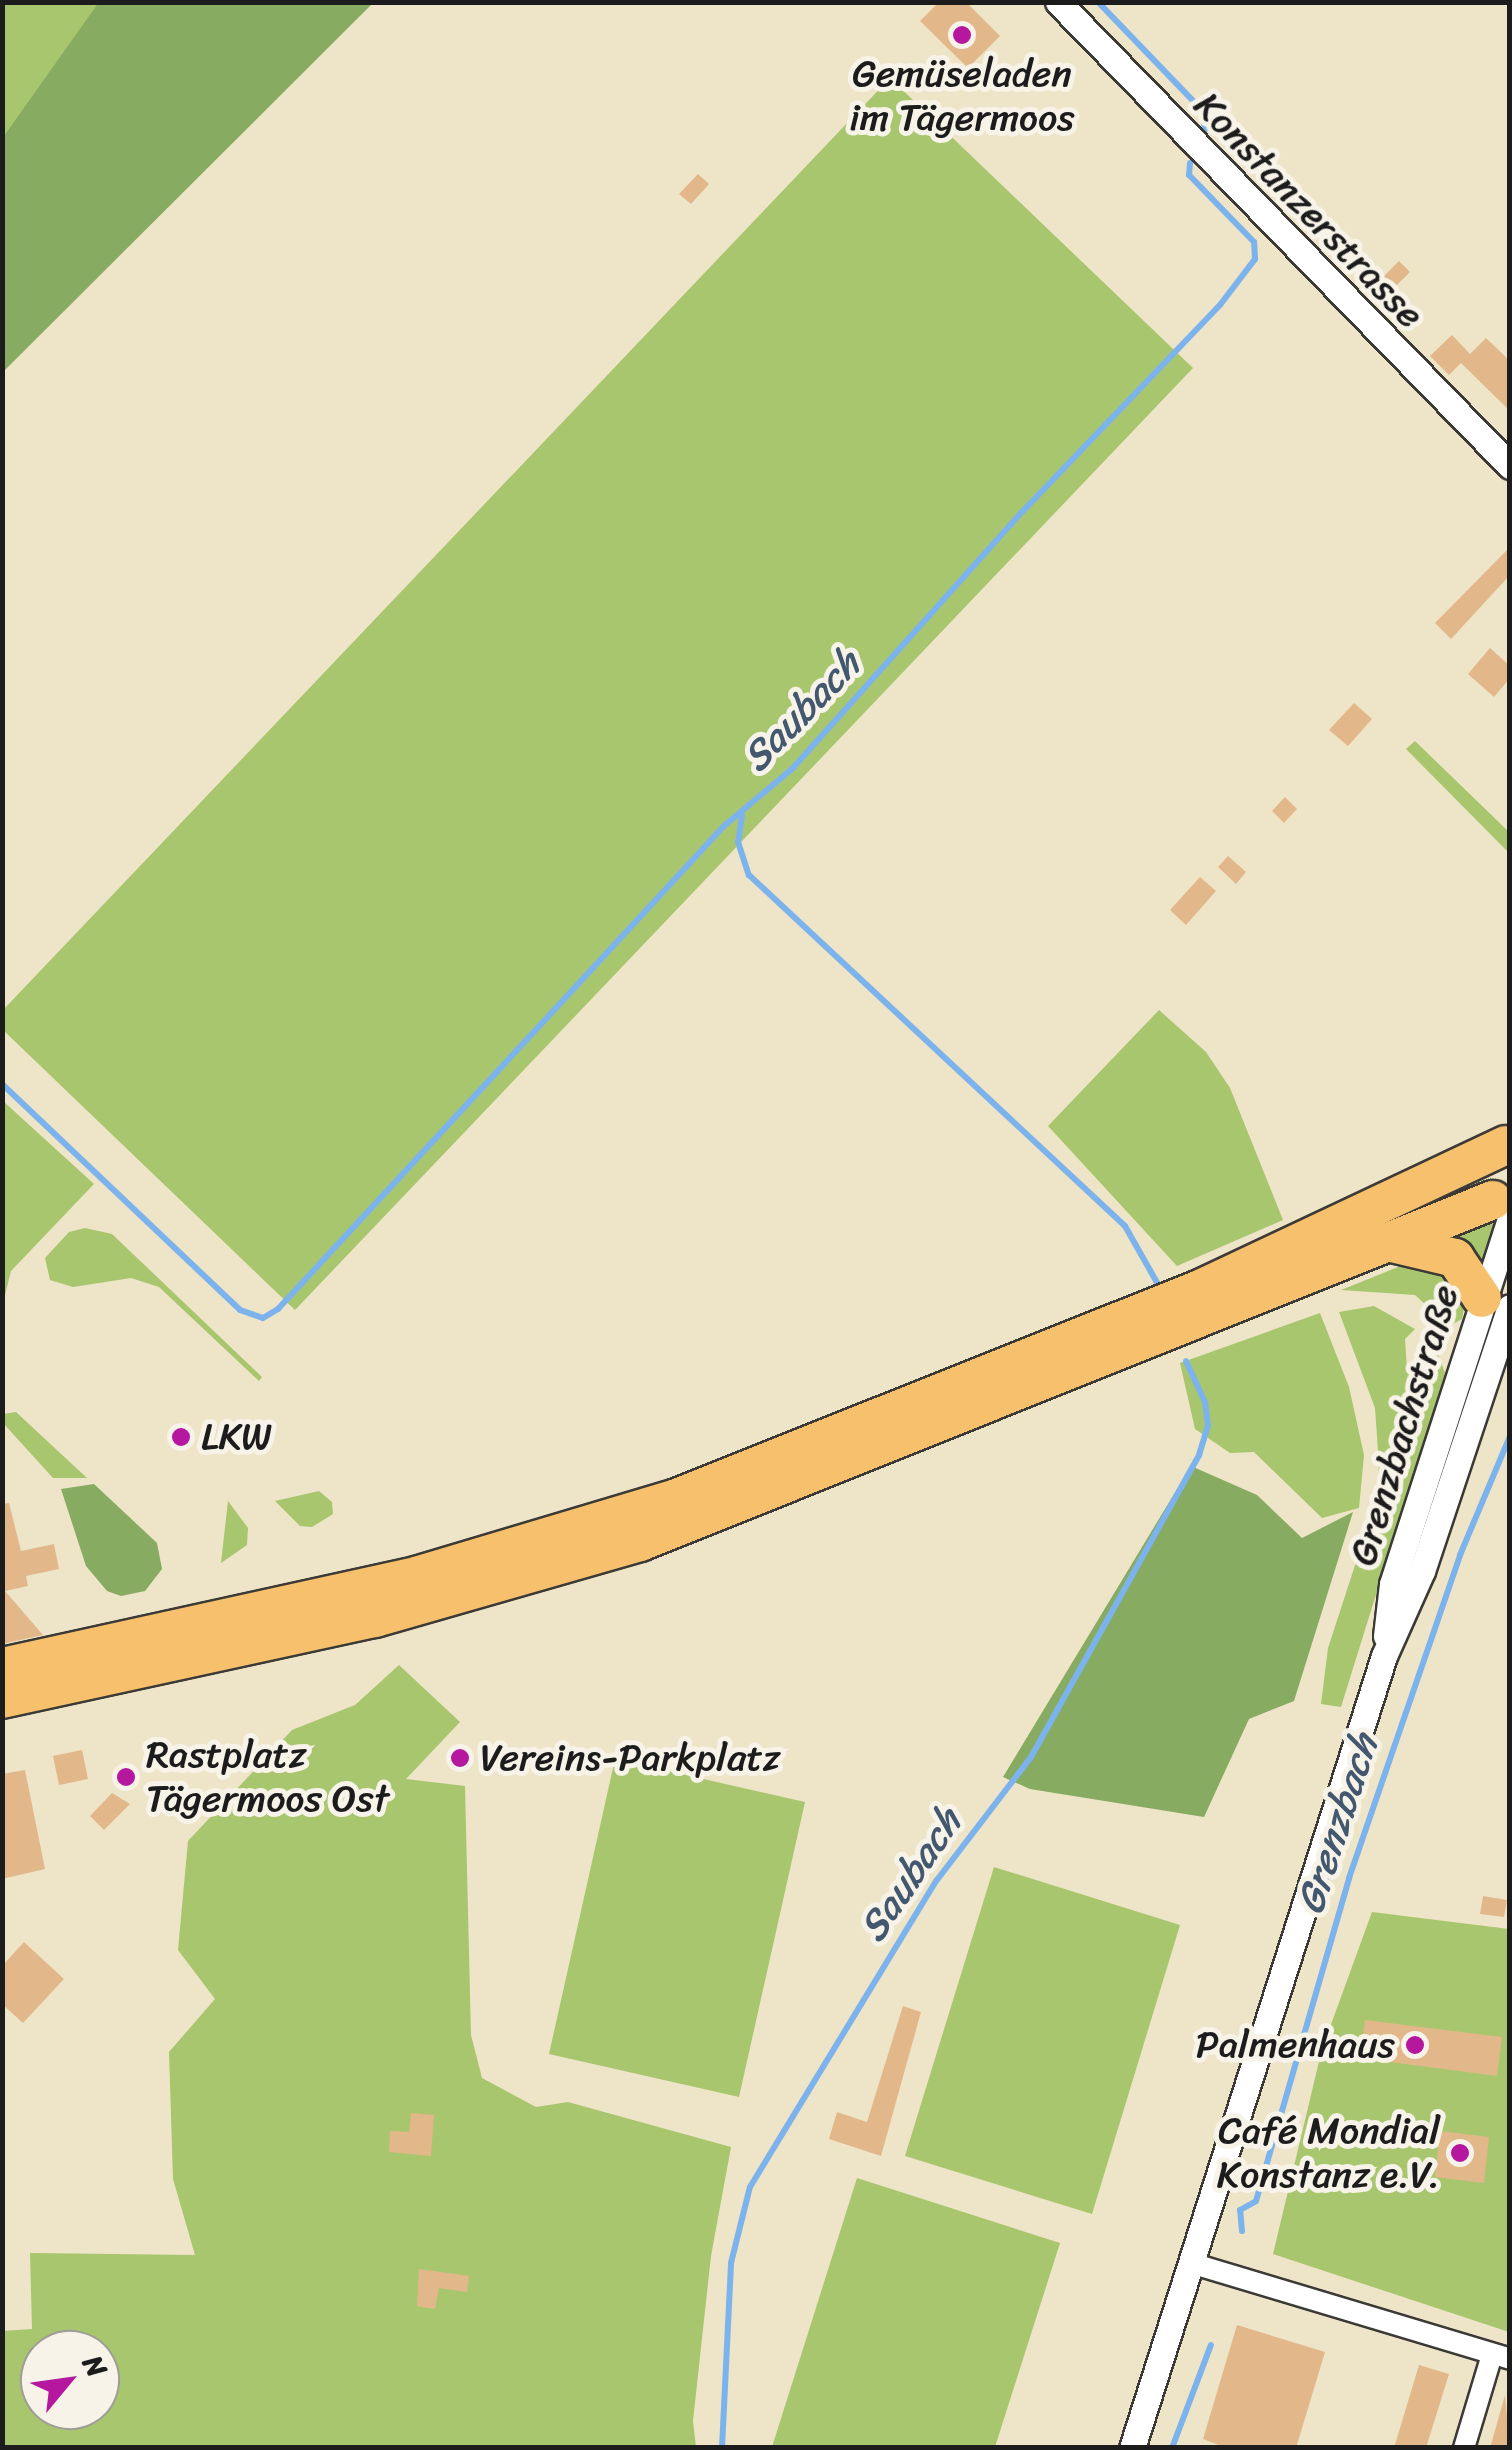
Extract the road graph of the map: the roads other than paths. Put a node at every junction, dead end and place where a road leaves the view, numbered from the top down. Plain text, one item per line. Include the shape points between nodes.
1 (1058, 2) edge
2 (1510, 466) edge
3 (1508, 1145) edge
4 (1501, 1210) edge
5 (1389, 1243) junction
6 (1496, 1303) edge
7 (2, 1667) edge
8 (2, 1699) edge
9 (1194, 2264) junction
10 (1500, 2359) edge
11 (1132, 2448) edge
12 (1464, 2448) edge

1 - 2 street, Konstanzerstrasse
3 - 7 highway via 1200,1289 674,1500 419,1575
4 - 5 highway
4 - 6 street, Grenzbachstraße
5 - 6 highway via 1450,1255
5 - 8 highway via 784,1489 587,1559 375,1618
6 - 9 street, Grenzbachstraße via 1392,1584 1384,1656
9 - 10 street
9 - 11 street, Grenzbachstraße
10 - 12 street

